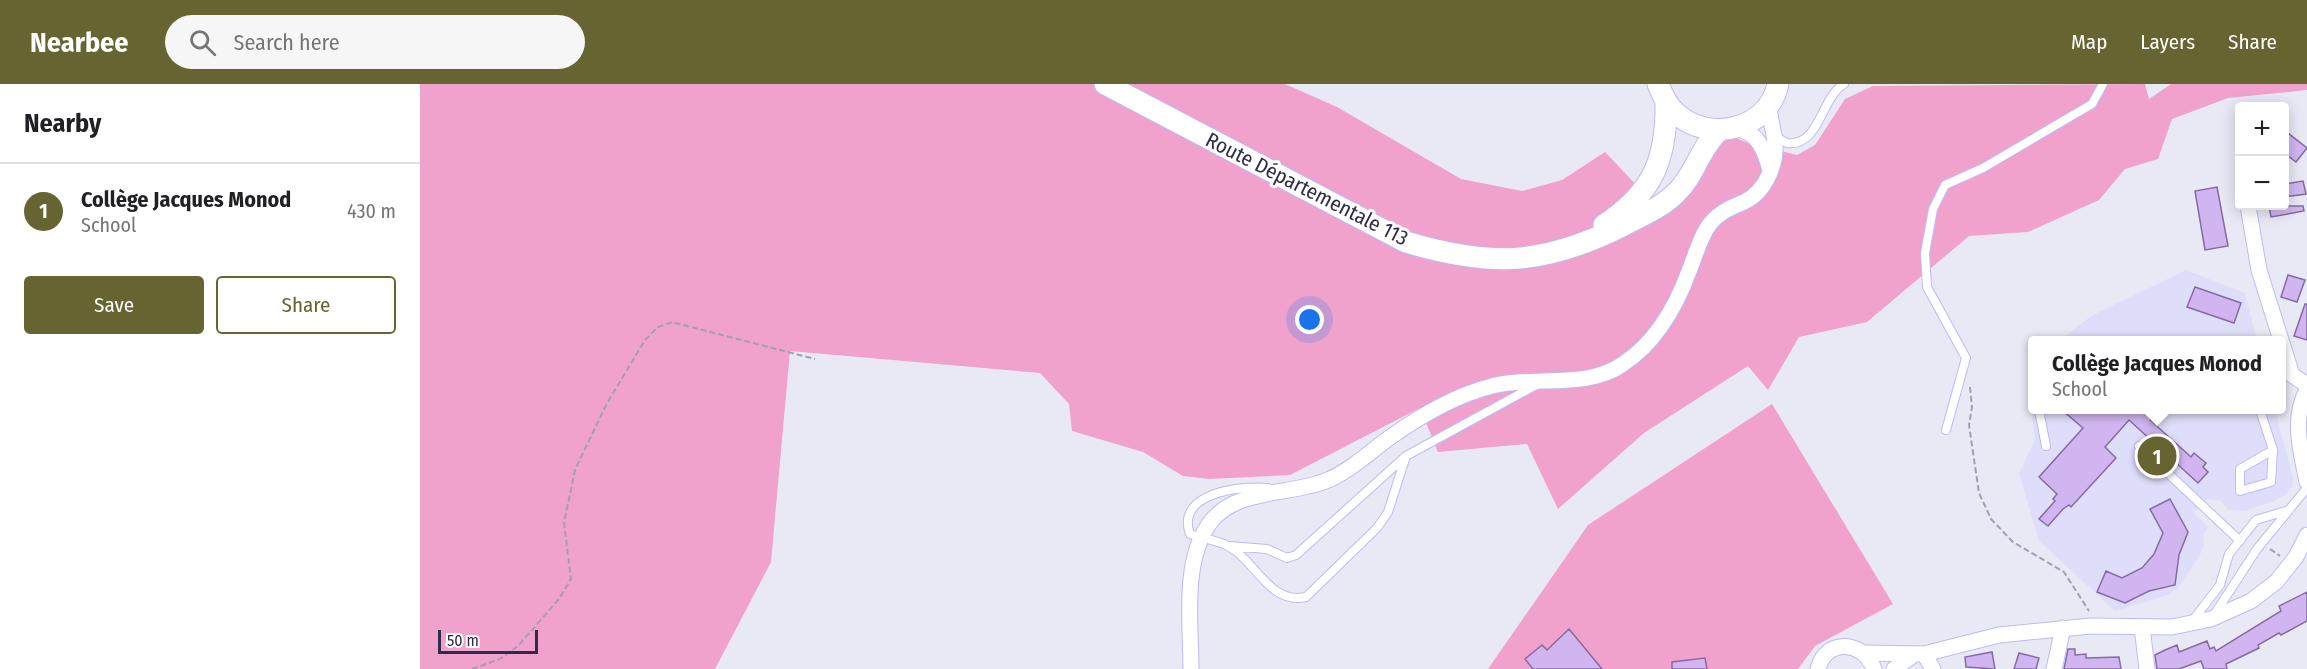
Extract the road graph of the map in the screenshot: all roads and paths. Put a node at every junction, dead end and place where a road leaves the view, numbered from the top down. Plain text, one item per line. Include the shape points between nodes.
1 (1105, 84) edge
2 (1778, 84) edge
3 (1844, 84) edge
4 (2103, 84) edge
5 (1662, 93) edge
6 (1770, 104) junction
7 (1727, 129) junction
8 (1774, 136) junction
9 (1770, 173) junction
10 (2249, 210) edge
11 (1555, 252) junction
12 (2279, 336) edge
13 (1966, 358) junction
14 (815, 359) dead end
15 (2287, 378) edge
16 (1544, 380) junction
17 (2307, 385) edge
18 (2307, 390) edge
19 (2040, 414) edge
20 (2261, 414) edge
21 (1946, 430) dead end
22 (2046, 446) dead end
23 (2139, 446) dead end
24 (2273, 450) junction
25 (1406, 456) junction
26 (2307, 482) edge
27 (2307, 488) edge
28 (1291, 490) junction
29 (2289, 510) junction
30 (2307, 535) edge
31 (1202, 538) junction
32 (2240, 541) junction
33 (2262, 542) junction
34 (1227, 546) junction
35 (2291, 564) junction
36 (2211, 619) junction
37 (2191, 623) junction
38 (2096, 626) junction
39 (2142, 627) junction
40 (2063, 628) junction
41 (1866, 653) junction
42 (1920, 654) junction
43 (1818, 668) edge
44 (472, 669) edge
45 (1191, 669) edge
46 (1874, 669) edge
47 (1894, 669) edge
48 (1933, 669) edge
49 (2054, 669) edge
50 (2147, 669) edge

1 - 11 main road, Route Départementale 113 via 1406,242 1483,260
2 - 6 main road
3 - 8 lane via 1835,91 1808,136 1793,144
4 - 13 lane via 2092,104 1983,168 1945,185 1933,208 1925,253 1927,287
5 - 7 main road via 1676,114 1689,123 1704,129
5 - 11 main road, Route Départementale 113 via 1664,145 1648,185 1614,218
6 - 7 main road, Route Départementale 113 via 1754,119
6 - 8 street
7 - 9 street via 1745,130 1758,140
7 - 11 main road, Route Départementale 113 via 1704,145 1688,180 1658,208
8 - 9 street
9 - 16 street via 1757,194 1720,213 1707,228 1675,305 1642,347 1623,364 1603,374
10 - 12 street via 2259,270
13 - 21 lane
13 - 38 path via 1978,493 1991,519 2013,542 2064,572
14 - 44 path via 672,322 658,327 645,340 606,405 575,470 564,523 571,579 518,646 500,659
15 - 17 street
16 - 25 lane
16 - 28 street via 1513,381 1479,389 1411,423 1337,476
18 - 26 street via 2297,422
19 - 22 lane
20 - 24 lane
23 - 32 lane
24 - 24 lane via 2240,469 2240,491 2271,482
25 - 34 lane via 1296,555 1287,558 1267,549
25 - 34 lane via 1388,512 1377,528 1306,597 1293,600 1278,594
27 - 29 lane
28 - 31 street via 1244,498 1210,522
28 - 31 lane via 1245,486 1213,495 1188,514 1190,534
29 - 32 lane via 2256,520
29 - 33 lane
30 - 35 street
31 - 34 lane
31 - 45 street via 1191,584
32 - 37 lane via 2229,554 2220,585
33 - 35 path
33 - 36 lane
35 - 36 street via 2266,591
36 - 37 street
37 - 39 street
38 - 39 street
38 - 40 street
39 - 50 street
40 - 42 street via 2000,635
40 - 49 street
41 - 42 street
41 - 43 street via 1842,645 1827,652
41 - 46 street
42 - 47 street
42 - 48 street

